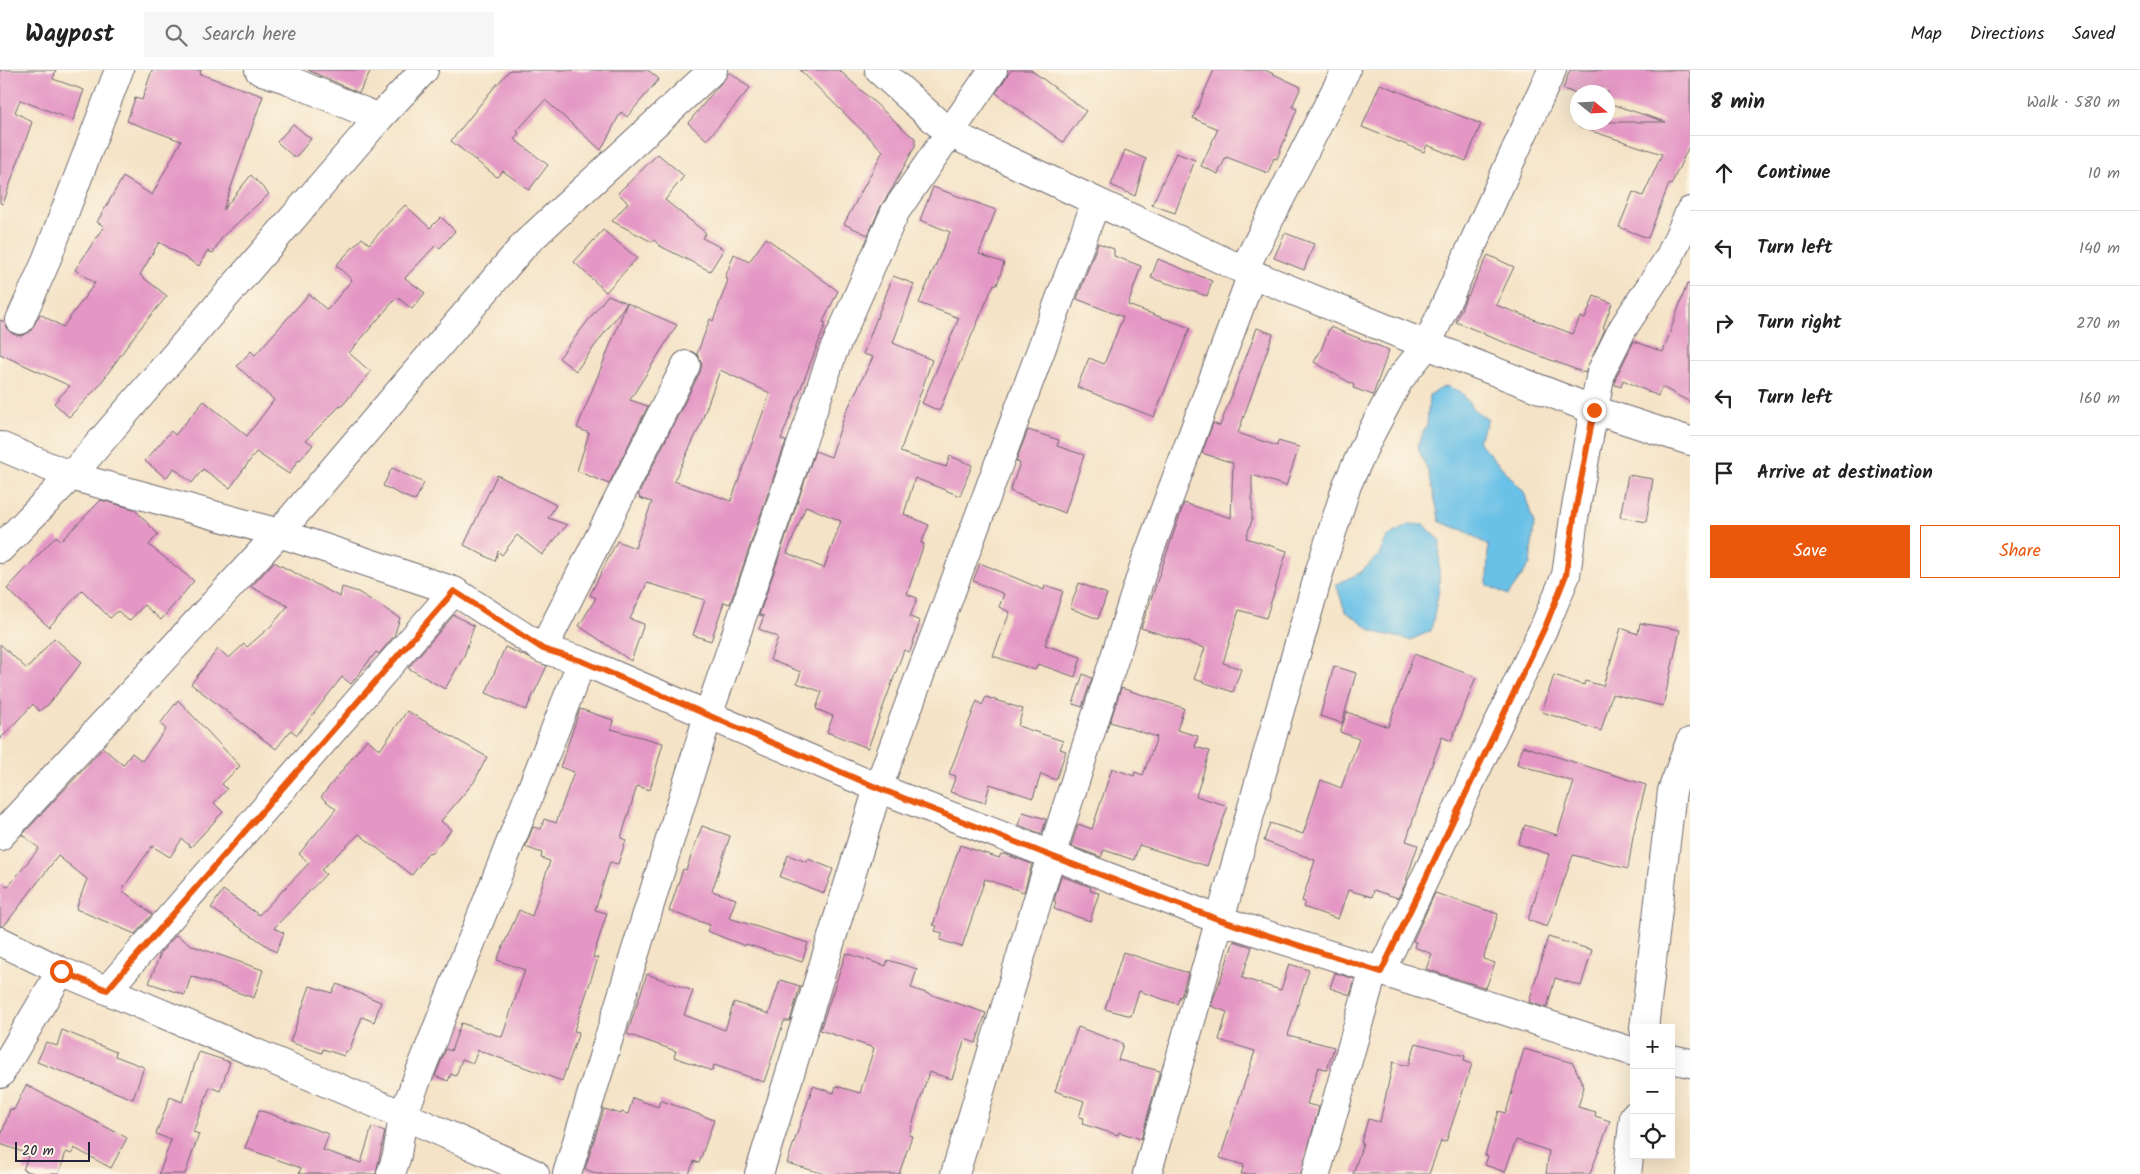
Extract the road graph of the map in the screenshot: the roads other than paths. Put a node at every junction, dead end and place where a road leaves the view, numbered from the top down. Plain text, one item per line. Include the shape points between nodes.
1 (119, 70) edge
2 (259, 70) edge
3 (424, 70) edge
4 (713, 70) edge
5 (879, 70) edge
6 (993, 70) edge
7 (1346, 70) edge
8 (1552, 70) edge
9 (292, 75) edge
10 (379, 118) junction
11 (949, 133) junction
12 (1096, 202) junction
13 (1690, 211) edge
14 (1248, 271) junction
15 (20, 320) dead end
16 (1427, 345) junction
17 (686, 366) dead end
18 (1594, 410) junction
19 (1690, 441) edge
20 (0, 446) edge
21 (71, 476) junction
22 (279, 533) junction
23 (0, 549) edge
24 (454, 591) junction
25 (543, 649) junction
26 (582, 661) junction
27 (708, 716) junction
28 (1690, 742) edge
29 (878, 788) junction
30 (0, 836) edge
31 (1051, 856) junction
32 (1220, 920) junction
33 (0, 940) edge
34 (1378, 970) junction
35 (61, 971) junction
36 (107, 990) junction
37 (1644, 1024) edge
38 (1630, 1051) edge
39 (1675, 1061) edge
40 (1690, 1063) edge
41 (0, 1074) edge
42 (403, 1115) junction
43 (1630, 1149) edge
44 (391, 1174) edge
45 (535, 1174) edge
46 (567, 1174) edge
47 (759, 1174) edge
48 (955, 1174) edge
49 (1147, 1174) edge
50 (1316, 1174) edge
51 (1627, 1174) edge

1 - 15 street
2 - 9 street
3 - 10 street
4 - 22 street via 525,244
5 - 11 street
6 - 11 street
7 - 14 street
8 - 16 street
9 - 10 street
10 - 21 street
11 - 12 street
11 - 27 street via 895,212 833,352
12 - 14 street
12 - 29 street
13 - 18 street via 1669,258 1623,328 1601,372
14 - 16 street
14 - 31 street via 1145,563
16 - 18 street
16 - 32 street via 1399,380 1347,485
17 - 25 street
18 - 19 street
18 - 34 street via 1566,575 1546,625
20 - 21 street
21 - 22 street
21 - 23 street
22 - 24 street
22 - 30 street
24 - 25 street
24 - 36 street
25 - 26 street
26 - 27 street
26 - 42 street
27 - 29 street
27 - 46 street
28 - 37 street via 1672,791
29 - 31 street
29 - 47 street
31 - 32 street
31 - 48 street
32 - 34 street
32 - 49 street
33 - 35 street
34 - 38 street
34 - 50 street
35 - 36 street
35 - 41 street
36 - 42 street
39 - 40 street
42 - 44 street
42 - 45 street
43 - 51 street

